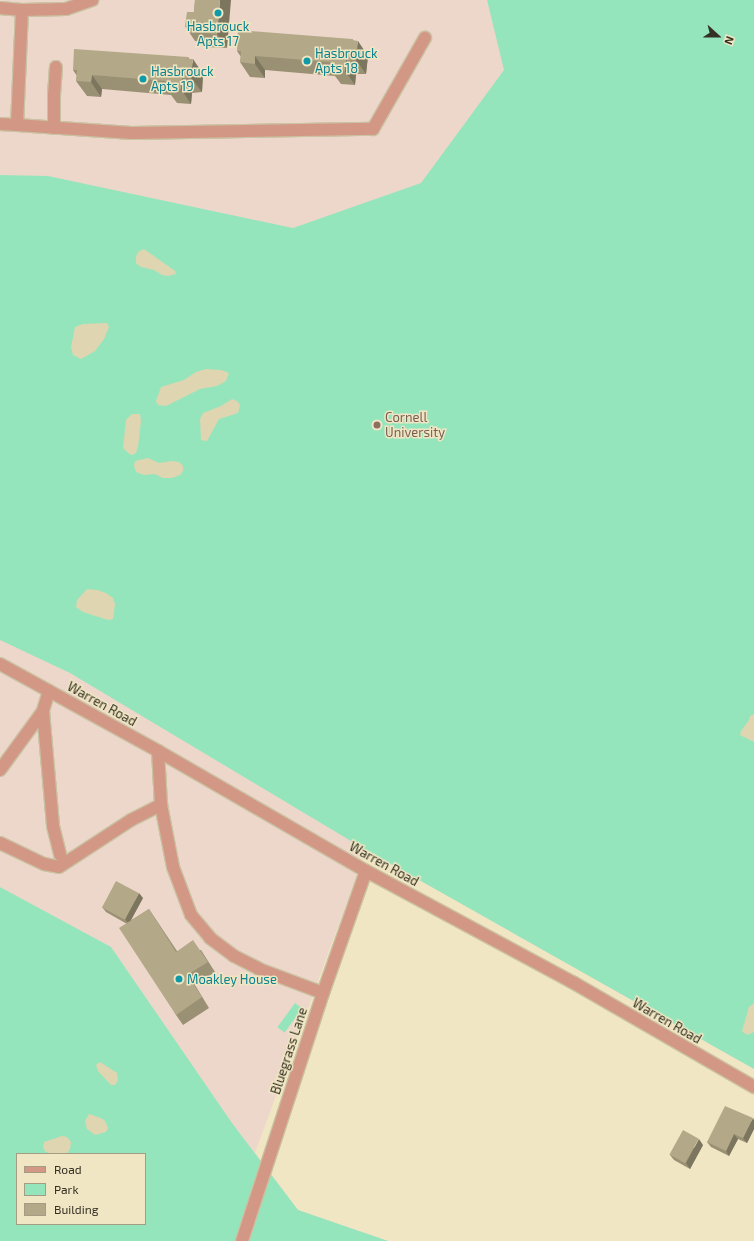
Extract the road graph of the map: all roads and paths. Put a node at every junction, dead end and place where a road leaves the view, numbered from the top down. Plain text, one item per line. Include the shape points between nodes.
1 (92, 0) edge
2 (0, 8) edge
3 (22, 10) junction
4 (425, 38) dead end
5 (56, 67) dead end
6 (0, 124) edge
7 (17, 125) junction
8 (54, 128) junction
9 (0, 664) edge
10 (49, 690) junction
11 (43, 711) junction
12 (158, 751) junction
13 (0, 770) edge
14 (161, 805) junction
15 (0, 843) edge
16 (60, 855) dead end
17 (366, 870) junction
18 (323, 993) junction
19 (754, 1087) edge
20 (242, 1241) edge

1 - 3 street via 66,9
2 - 3 street
3 - 7 street
4 - 8 street via 373,129 132,133
5 - 8 street
6 - 7 street
7 - 8 street
9 - 10 street, Warren Road
10 - 11 street
10 - 12 street, Warren Road
11 - 13 street
11 - 16 street via 53,826
12 - 14 street
12 - 17 street, Warren Road
14 - 15 street via 131,820 59,867 44,864
14 - 18 street via 173,867 192,915 210,938 234,956 260,970
17 - 18 street, Bluegrass Lane
17 - 19 street, Warren Road via 574,983
18 - 20 street, Bluegrass Lane

